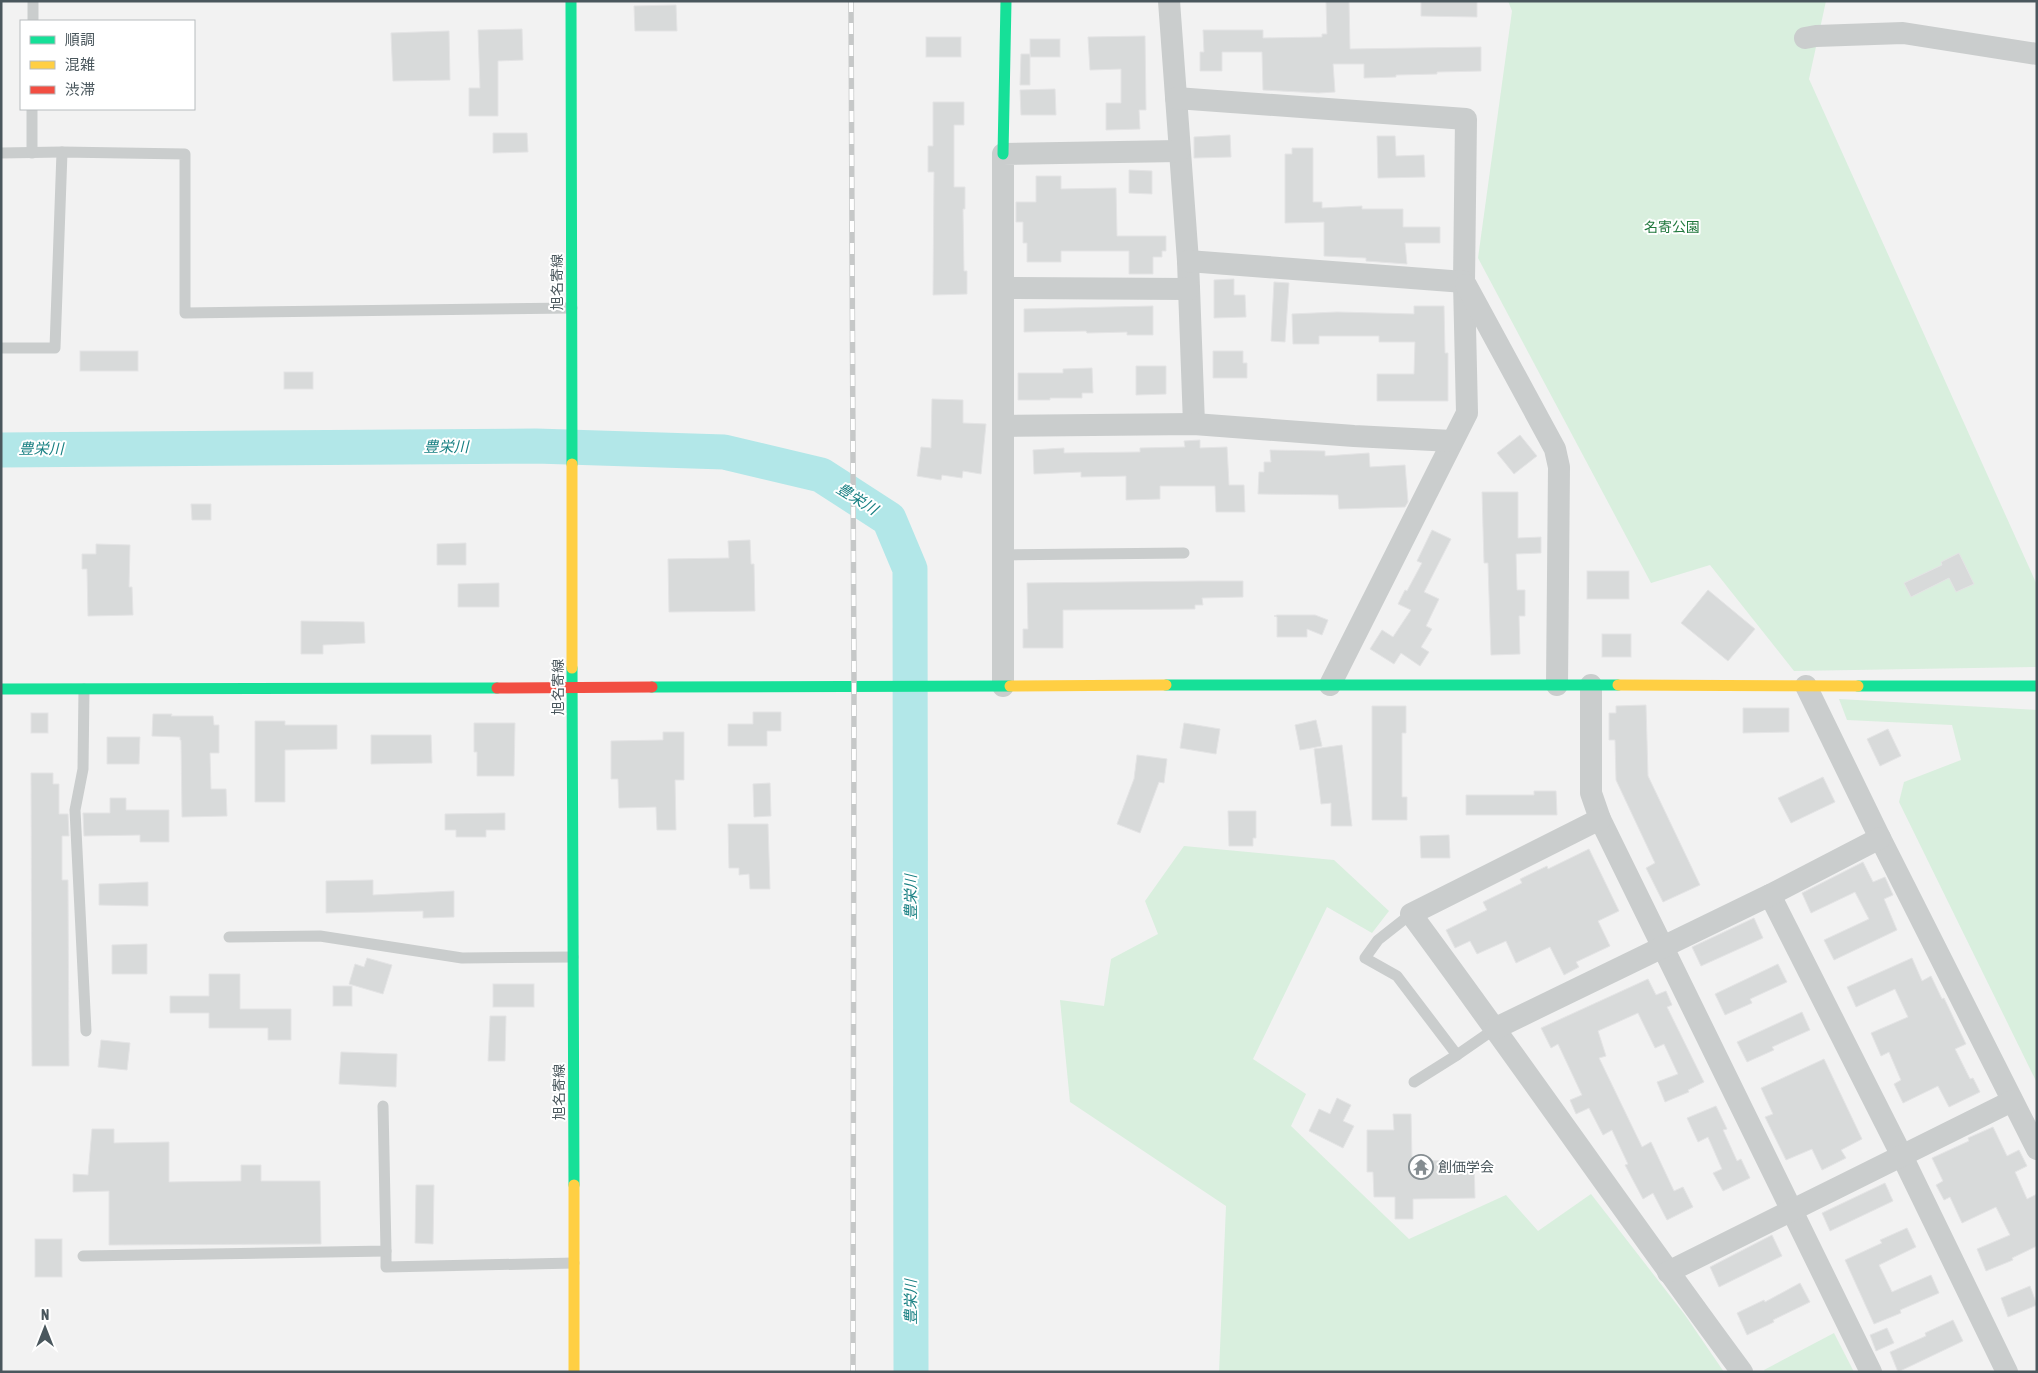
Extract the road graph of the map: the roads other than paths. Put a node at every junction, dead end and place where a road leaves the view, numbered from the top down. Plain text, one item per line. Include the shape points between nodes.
1 (33, 1) edge
2 (571, 1) edge
3 (1006, 1) edge
4 (1168, 1) edge
5 (33, 20) edge
6 (1805, 38) dead end
7 (2037, 54) edge
8 (1176, 98) junction
9 (32, 110) edge
10 (1179, 151) junction
11 (62, 152) junction
12 (1, 153) edge
13 (32, 153) junction
14 (1003, 154) junction
15 (1188, 261) junction
16 (1464, 282) junction
17 (1004, 288) junction
18 (1189, 288) junction
19 (572, 308) junction
20 (1, 348) edge
21 (1194, 424) junction
22 (1003, 426) junction
23 (1452, 441) junction
24 (1184, 553) dead end
25 (1003, 555) junction
26 (1330, 685) junction
27 (1003, 686) junction
28 (1557, 686) junction
29 (1591, 686) junction
30 (1806, 686) junction
31 (2037, 686) edge
32 (573, 688) junction
33 (1, 689) edge
34 (84, 689) junction
35 (1600, 819) junction
36 (1880, 838) junction
37 (1770, 894) junction
38 (1411, 914) junction
39 (229, 937) dead end
40 (1662, 946) junction
41 (574, 957) junction
42 (1496, 1028) junction
43 (86, 1031) dead end
44 (1457, 1054) junction
45 (1414, 1082) dead end
46 (2012, 1101) junction
47 (383, 1106) dead end
48 (2037, 1149) edge
49 (1901, 1154) junction
50 (1792, 1212) junction
51 (386, 1251) junction
52 (84, 1256) dead end
53 (574, 1263) junction
54 (1668, 1272) junction
55 (574, 1372) edge
56 (1742, 1372) edge
57 (1870, 1372) edge
58 (2007, 1372) edge

1 - 5 lane
2 - 19 street, 旭名寄線
3 - 14 street
4 - 8 street
6 - 7 street via 1903,33
8 - 10 street
8 - 16 street via 1466,119
9 - 13 lane
10 - 14 street
10 - 15 street
11 - 13 lane
11 - 19 lane via 186,154 186,312
11 - 20 lane via 56,348
12 - 13 lane
14 - 17 street
15 - 16 street
15 - 18 street
16 - 23 street via 1467,412
16 - 28 street via 1554,448 1559,467
17 - 18 street
17 - 22 street
18 - 21 street
19 - 32 street, 旭名寄線
21 - 22 street
21 - 23 street
22 - 25 street
23 - 26 street
24 - 25 lane
25 - 27 street
26 - 27 street
26 - 28 street
27 - 32 street
28 - 29 street
29 - 30 street
29 - 35 street via 1591,793
30 - 31 street
30 - 36 street
32 - 34 street
32 - 41 street, 旭名寄線
33 - 34 street
34 - 43 lane via 84,769 75,810
35 - 38 street
35 - 40 street
36 - 37 street
36 - 46 street
37 - 40 street
37 - 49 street
38 - 42 street
38 - 44 lane via 1378,940 1365,958 1397,976
39 - 41 lane via 320,936 462,958
40 - 42 street
40 - 50 street
41 - 53 street, 旭名寄線
42 - 44 lane
42 - 54 street
44 - 45 lane
46 - 48 street
46 - 49 street
47 - 51 lane
49 - 50 street
49 - 58 street
50 - 54 street
50 - 57 street
51 - 52 lane
51 - 53 lane via 386,1267
53 - 55 street, 旭名寄線
54 - 56 street

